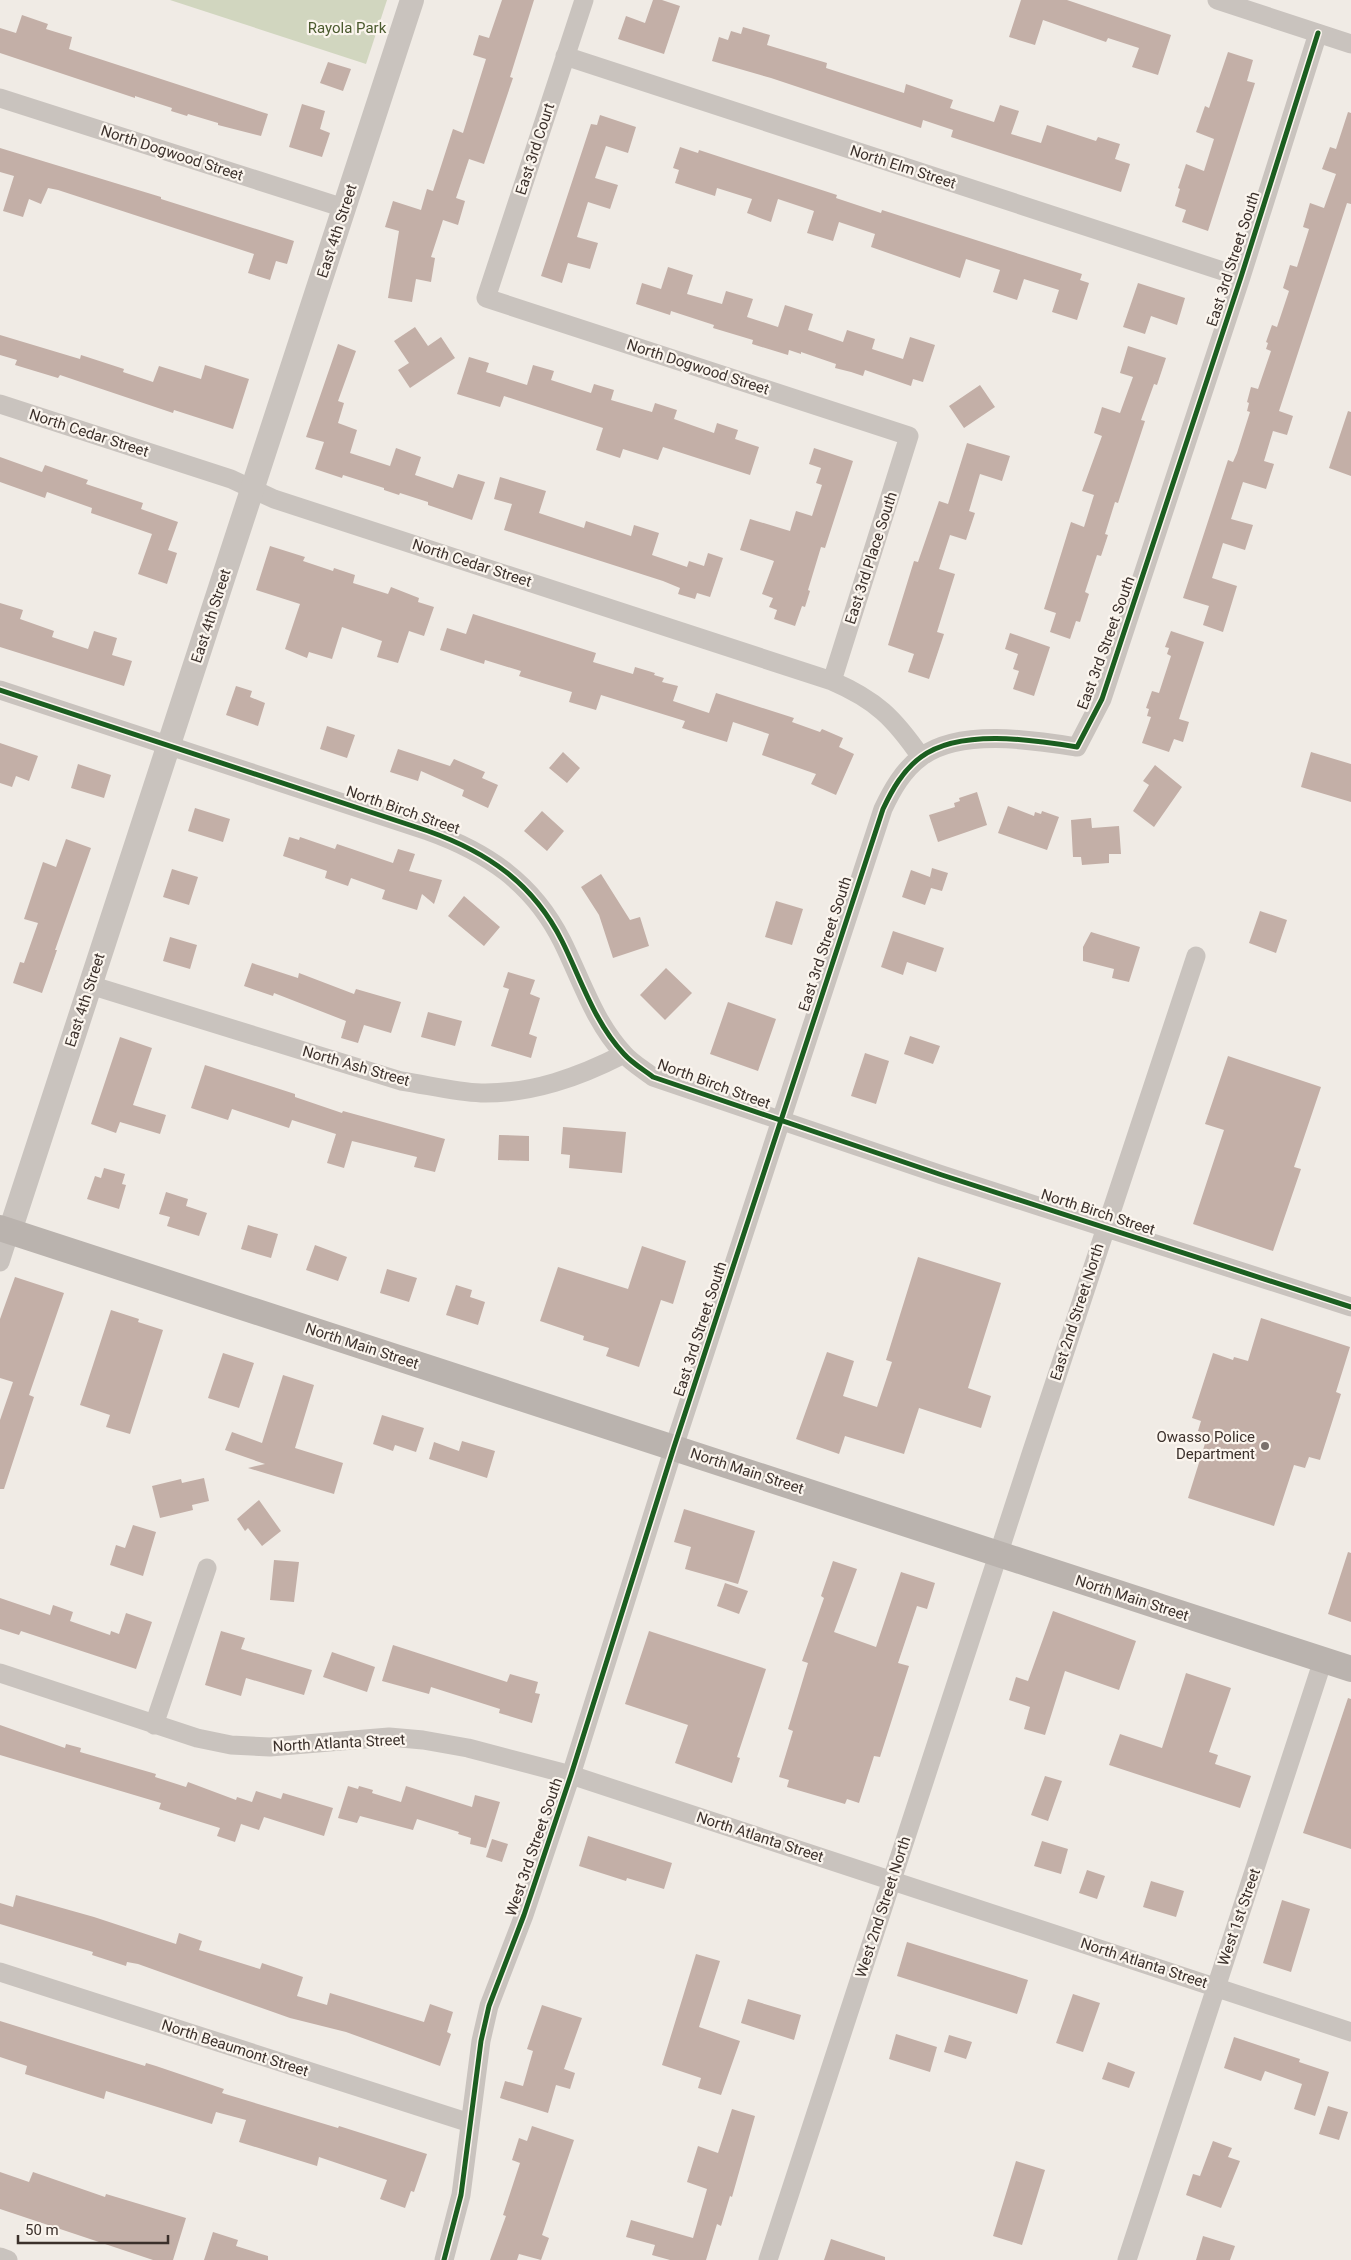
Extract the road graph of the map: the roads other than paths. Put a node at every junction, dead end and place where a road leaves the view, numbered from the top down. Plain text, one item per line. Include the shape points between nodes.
1 (412, 0) edge
2 (584, 0) edge
3 (1217, 0) edge
4 (1318, 33) junction
5 (1351, 44) edge
6 (566, 56) junction
7 (0, 98) edge
8 (344, 208) junction
9 (1241, 277) junction
10 (486, 298) joint
11 (0, 404) edge
12 (910, 436) joint
13 (253, 489) junction
14 (832, 681) junction
15 (0, 690) edge
16 (169, 745) junction
17 (921, 756) junction
18 (1196, 956) dead end
19 (90, 985) junction
20 (624, 1054) junction
21 (780, 1121) junction
22 (1105, 1228) junction
23 (5, 1230) edge
24 (0, 1262) edge
25 (1351, 1307) edge
26 (674, 1447) junction
27 (998, 1554) junction
28 (207, 1568) dead end
29 (1323, 1660) junction
30 (1351, 1669) edge
31 (0, 1673) edge
32 (154, 1725) junction
33 (571, 1775) junction
34 (891, 1880) junction
35 (0, 1972) edge
36 (1215, 1986) junction
37 (1351, 2032) edge
38 (470, 2123) junction
39 (0, 2257) edge
40 (8, 2260) edge
41 (444, 2260) edge
42 (768, 2260) edge
43 (1127, 2260) edge

1 - 8 street, East 4th Street
2 - 6 street, East 3rd Court
3 - 4 street
4 - 5 street
4 - 9 street, East 3rd Street South
6 - 9 street, North Elm Street
6 - 10 street, East 3rd Court
7 - 8 street, North Dogwood Street
8 - 13 street, East 4th Street
9 - 17 street, East 3rd Street South via 1102,699 1078,747 1038,741 969,741 948,744
10 - 12 street, North Dogwood Street
11 - 13 street, North Cedar Street
12 - 14 street, East 3rd Place South
13 - 14 street, North Cedar Street via 274,499
13 - 16 street, East 4th Street
14 - 17 street, North Cedar Street via 852,690 888,715
15 - 16 street, North Birch Street
16 - 19 street, East 4th Street
16 - 20 street, North Birch Street via 428,830 454,840 506,870 544,912 562,940 599,1019
17 - 21 street, East 3rd Street South via 894,787 883,809
18 - 22 street, East 2nd Street North
19 - 20 street, North Ash Street via 402,1081 443,1088 518,1091 555,1084
19 - 23 street, East 4th Street
20 - 21 street, North Birch Street via 654,1077
21 - 22 street, North Birch Street
21 - 26 street, East 3rd Street South
22 - 25 street, North Birch Street
22 - 27 street, East 2nd Street North
23 - 24 street
23 - 26 main road, North Main Street
26 - 27 main road, North Main Street
26 - 33 street, West 3rd Street South
27 - 29 main road, North Main Street
27 - 34 street, West 2nd Street North
28 - 32 street
29 - 30 main road, North Main Street
29 - 36 street, West 1st Street
31 - 32 street, North Atlanta Street
32 - 33 street, North Atlanta Street via 231,1745 270,1747 389,1737 423,1740 468,1748
33 - 34 street, North Atlanta Street
33 - 38 street, West 3rd Street South via 524,1916 489,2006
34 - 36 street, North Atlanta Street
34 - 42 street, West 2nd Street North
35 - 38 street, North Beaumont Street
36 - 37 street, North Atlanta Street
36 - 43 street, West 1st Street
38 - 41 street, West 3rd Street South via 462,2195
39 - 40 street

